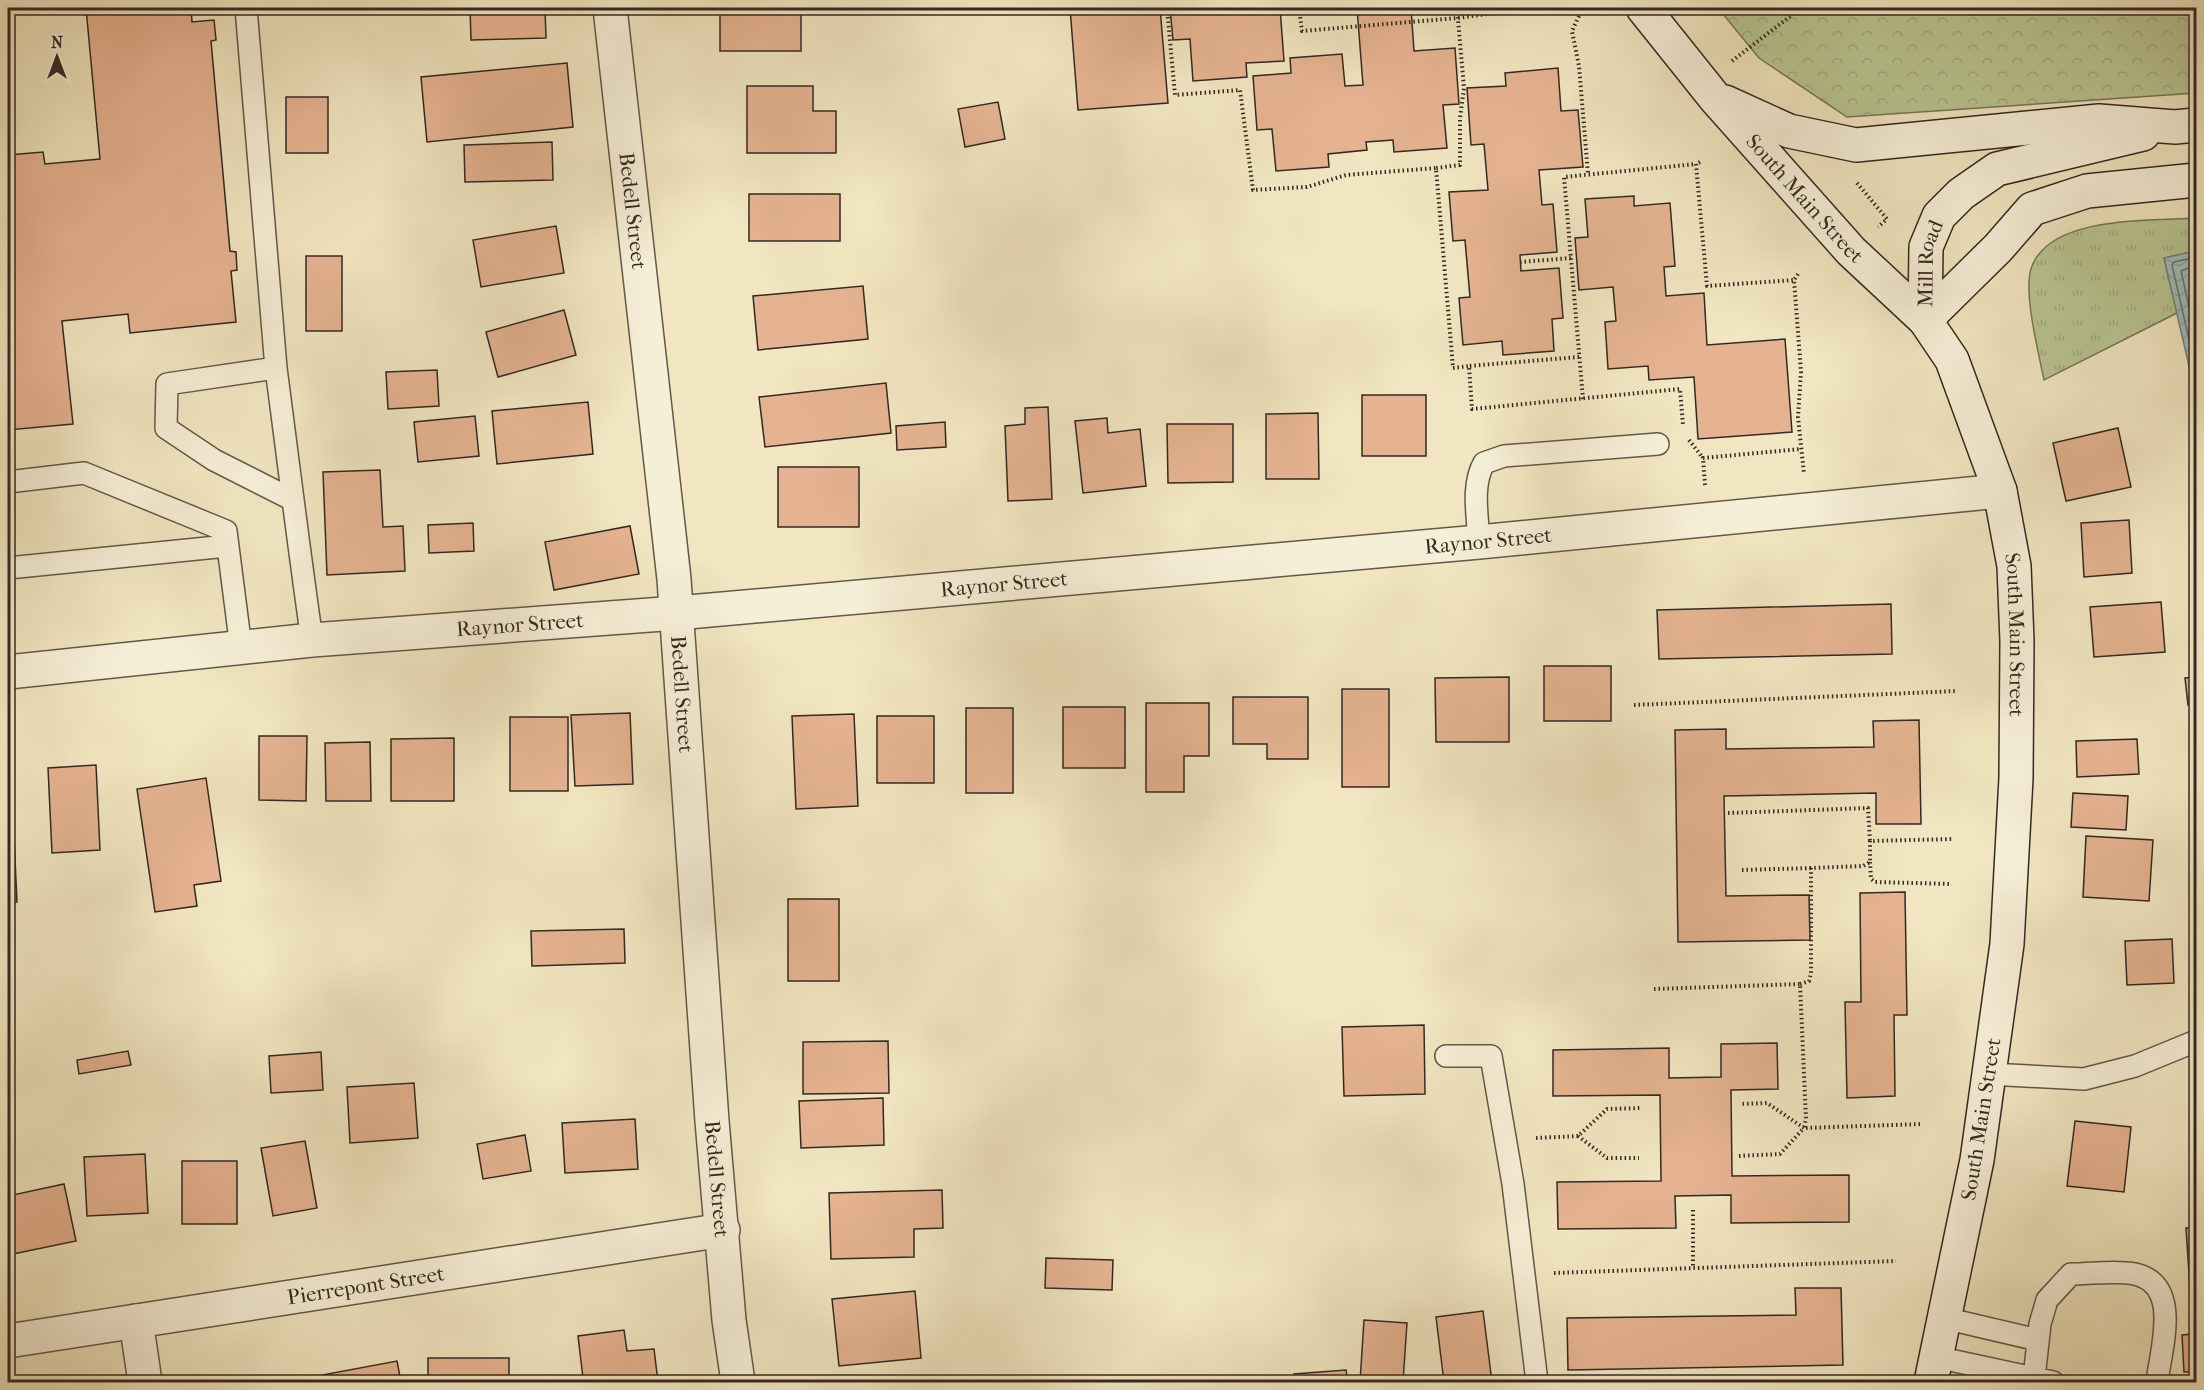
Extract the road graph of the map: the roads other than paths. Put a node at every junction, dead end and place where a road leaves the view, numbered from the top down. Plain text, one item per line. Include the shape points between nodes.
1 (246, 8) edge
2 (610, 8) edge
3 (1643, 8) edge
4 (1709, 90) junction
5 (2186, 126) edge
6 (2196, 180) edge
7 (1925, 320) junction
8 (276, 368) junction
9 (1658, 444) dead end
10 (8, 482) edge
11 (2000, 491) junction
12 (293, 500) junction
13 (1479, 542) junction
14 (227, 546) junction
15 (8, 568) edge
16 (677, 613) junction
17 (312, 640) junction
18 (242, 648) junction
19 (8, 672) edge
20 (2196, 1041) edge
21 (1446, 1056) dead end
22 (1989, 1074) junction
23 (723, 1230) junction
24 (1944, 1318) junction
25 (136, 1321) junction
26 (2038, 1340) junction
27 (8, 1341) edge
28 (1933, 1370) edge
29 (2044, 1380) edge
30 (145, 1383) edge
31 (738, 1383) edge
32 (1538, 1383) edge
33 (2157, 1383) edge

1 - 8 lane
2 - 16 street, Bedell Street
3 - 4 street, South Main Street
4 - 5 street, Mill Road via 1789,130 1856,145 2099,121
4 - 7 street, South Main Street via 1851,251
5 - 7 street, Mill Road via 1997,169 1962,194 1940,216 1926,247
6 - 7 street, Mill Road via 2087,191 2032,209
7 - 11 street, South Main Street via 1953,360
8 - 12 lane
8 - 12 lane via 167,384 166,428 214,460
9 - 13 lane via 1504,456 1484,463 1476,491
10 - 14 lane via 84,474 226,531
11 - 13 street, Raynor Street
11 - 22 street, South Main Street via 2014,566 2016,778 2007,944
12 - 17 lane
13 - 16 street, Raynor Street
14 - 15 lane
14 - 18 lane
16 - 17 street, Raynor Street
16 - 23 street, Bedell Street
17 - 18 street, Raynor Street
18 - 19 street, Raynor Street
20 - 22 lane via 2135,1066 2084,1079
21 - 32 lane via 1491,1056 1513,1184
22 - 24 street, South Main Street via 1977,1160
23 - 25 street, Pierrepont Street
23 - 31 street, Bedell Street
24 - 26 lane
24 - 28 street, South Main Street
25 - 27 street, Pierrepont Street
25 - 30 street
26 - 29 lane
26 - 33 lane via 2047,1300 2071,1274 2136,1274 2158,1286 2166,1303
28 - 29 lane

